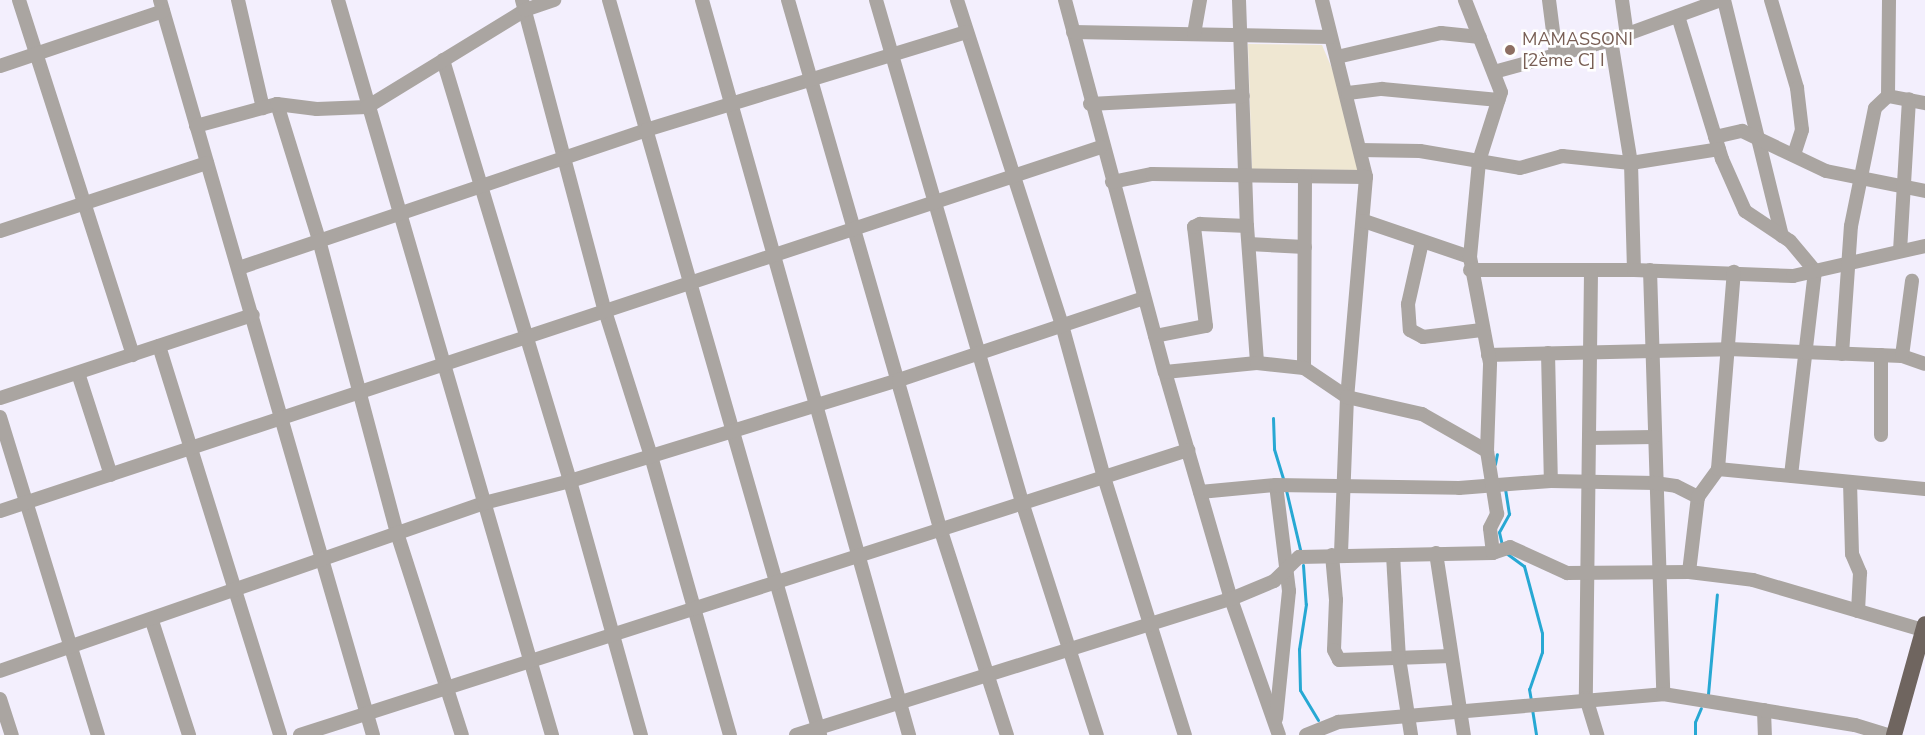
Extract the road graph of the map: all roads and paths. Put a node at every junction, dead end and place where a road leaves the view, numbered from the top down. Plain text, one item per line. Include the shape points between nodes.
1 (19, 0) edge
2 (238, 0) edge
3 (338, 0) edge
4 (554, 0) edge
5 (609, 0) edge
6 (702, 0) edge
7 (788, 0) edge
8 (876, 0) edge
9 (957, 0) edge
10 (1065, 0) edge
11 (1200, 0) edge
12 (1239, 0) edge
13 (1322, 0) edge
14 (1465, 0) edge
15 (1549, 0) edge
16 (1622, 0) edge
17 (1722, 0) edge
18 (1771, 0) edge
19 (1889, 0) edge
20 (161, 5) edge
21 (523, 5) edge
22 (1678, 16) junction
23 (966, 32) junction
24 (1073, 32) junction
25 (1194, 34) junction
26 (1627, 34) junction
27 (1240, 35) junction
28 (1330, 37) junction
29 (1480, 37) junction
30 (1611, 40) junction
31 (36, 55) junction
32 (893, 55) junction
33 (1556, 55) junction
34 (1336, 57) junction
35 (443, 60) junction
36 (0, 66) edge
37 (1494, 72) junction
38 (812, 80) junction
39 (1348, 93) junction
40 (1243, 96) junction
41 (1888, 96) junction
42 (1909, 99) junction
43 (1498, 100) junction
44 (1925, 103) edge
45 (277, 104) junction
46 (1090, 104) junction
47 (732, 105) junction
48 (367, 107) junction
49 (263, 108) junction
50 (196, 126) junction
51 (646, 130) junction
52 (1760, 138) junction
53 (1717, 143) junction
54 (1101, 147) junction
55 (1360, 150) junction
56 (1794, 154) junction
57 (565, 158) junction
58 (1479, 161) junction
59 (207, 163) junction
60 (1631, 163) junction
61 (1012, 176) junction
62 (1245, 176) junction
63 (1305, 177) junction
64 (1366, 177) junction
65 (1861, 179) junction
66 (1112, 182) junction
67 (481, 184) junction
68 (1901, 186) junction
69 (1925, 190) edge
70 (934, 202) junction
71 (84, 203) junction
72 (401, 211) junction
73 (1364, 221) junction
74 (1247, 226) junction
75 (855, 228) junction
76 (0, 231) edge
77 (1782, 236) junction
78 (319, 240) junction
79 (1422, 242) junction
80 (1249, 244) junction
81 (1925, 246) edge
82 (1305, 247) junction
83 (1900, 251) junction
84 (772, 256) junction
85 (1470, 263) junction
86 (1847, 263) junction
87 (239, 268) junction
88 (1634, 270) junction
89 (1650, 270) junction
90 (1815, 271) junction
91 (1591, 272) junction
92 (1734, 272) junction
93 (1912, 281) dead end
94 (689, 283) junction
95 (1144, 298) junction
96 (605, 311) junction
97 (253, 315) junction
98 (1062, 325) junction
99 (1482, 330) junction
100 (1155, 336) junction
101 (527, 337) junction
102 (159, 346) junction
103 (1728, 349) junction
104 (1591, 351) junction
105 (1651, 351) junction
106 (1807, 352) junction
107 (1548, 353) junction
108 (978, 354) junction
109 (1842, 354) junction
110 (133, 355) junction
111 (1488, 355) junction
112 (1881, 355) junction
113 (1902, 356) junction
114 (1257, 363) junction
115 (445, 364) junction
116 (1925, 364) edge
117 (1304, 368) junction
118 (1164, 372) junction
119 (78, 373) junction
120 (899, 380) junction
121 (361, 392) junction
122 (1347, 397) junction
123 (0, 398) edge
124 (814, 406) junction
125 (0, 417) edge
126 (284, 417) junction
127 (734, 430) junction
128 (1881, 435) dead end
129 (1654, 437) junction
130 (1589, 438) junction
131 (191, 448) junction
132 (1188, 450) junction
133 (1487, 452) junction
134 (651, 456) junction
135 (1718, 469) junction
136 (1103, 474) junction
137 (111, 475) junction
138 (1791, 476) junction
139 (570, 481) junction
140 (1551, 481) junction
141 (1850, 482) junction
142 (1588, 483) junction
143 (1655, 483) junction
144 (1282, 485) junction
145 (1342, 485) junction
146 (1500, 485) junction
147 (1925, 489) edge
148 (1200, 492) junction
149 (1698, 497) junction
150 (29, 502) junction
151 (1022, 502) junction
152 (483, 503) junction
153 (0, 511) edge
154 (940, 528) junction
155 (397, 533) junction
156 (1500, 551) junction
157 (860, 553) junction
158 (1436, 553) junction
159 (1337, 554) junction
160 (1393, 555) junction
161 (321, 559) junction
162 (1285, 567) junction
163 (1660, 572) junction
164 (1689, 572) junction
165 (1587, 573) junction
166 (777, 580) junction
167 (235, 590) junction
168 (1231, 599) junction
169 (694, 606) junction
170 (1858, 611) junction
171 (152, 621) junction
172 (1148, 625) junction
173 (1924, 627) edge
174 (614, 632) junction
175 (72, 648) junction
176 (1070, 648) junction
177 (1451, 656) junction
178 (1399, 658) junction
179 (531, 661) junction
180 (1920, 666) edge
181 (0, 671) edge
182 (986, 678) junction
183 (448, 686) junction
184 (1663, 694) junction
185 (1586, 698) junction
186 (0, 699) edge
187 (901, 704) junction
188 (1459, 710) junction
189 (1764, 710) junction
190 (367, 712) junction
191 (1407, 714) junction
192 (1277, 729) edge
193 (819, 731) edge
194 (12, 735) edge
195 (98, 735) edge
196 (189, 735) edge
197 (280, 735) edge
198 (300, 735) edge
199 (374, 735) edge
200 (462, 735) edge
201 (552, 735) edge
202 (641, 735) edge
203 (730, 735) edge
204 (796, 735) edge
205 (909, 735) edge
206 (1007, 735) edge
207 (1097, 735) edge
208 (1185, 735) edge
209 (1306, 735) edge
210 (1411, 735) edge
211 (1464, 735) edge
212 (1597, 735) edge
213 (1765, 735) edge
214 (1888, 735) edge
215 (1894, 735) edge

1 - 31 street
2 - 49 street
3 - 48 street
4 - 21 street
5 - 51 street
6 - 47 street
7 - 38 street
8 - 32 street
9 - 23 street
10 - 24 street
11 - 25 street
12 - 27 street
13 - 28 street
14 - 29 street
15 - 33 street
16 - 26 street
17 - 22 street
17 - 52 street
18 - 56 street via 1797,88 1802,130
19 - 41 street
20 - 31 street
20 - 50 street
21 - 35 street
21 - 57 street
22 - 26 street
22 - 53 street
23 - 32 street
23 - 61 street
24 - 25 street
24 - 46 street
25 - 27 street
26 - 30 street
27 - 28 street
27 - 40 street
28 - 34 street
29 - 34 street via 1441,33
29 - 37 street
30 - 33 street
30 - 60 street
31 - 36 street
31 - 71 street
32 - 38 street
32 - 70 street
33 - 37 street
34 - 39 street
35 - 48 street
35 - 67 street
37 - 43 street via 1501,92
38 - 47 street
38 - 75 street
39 - 43 street via 1382,89
39 - 55 street
40 - 46 street
40 - 62 street
41 - 42 street
41 - 65 street via 1875,108
42 - 44 street
42 - 68 street
43 - 58 street
45 - 48 street via 317,109
45 - 49 street
45 - 78 street
46 - 54 street
47 - 51 street
47 - 84 street
48 - 72 street
49 - 50 street
50 - 59 street
51 - 57 street
51 - 94 street
52 - 53 street via 1742,131
52 - 56 street
52 - 77 street
53 - 60 street
53 - 77 street via 1746,211
54 - 61 street
54 - 66 street
55 - 58 street via 1420,150
55 - 64 street
56 - 65 street via 1826,171
57 - 67 street
57 - 96 street
58 - 60 street via 1520,168 1562,156
58 - 85 street
59 - 71 street
59 - 87 street
60 - 88 street
61 - 70 street
61 - 98 street
62 - 63 street
62 - 66 street via 1152,174
62 - 74 street
63 - 64 street
63 - 82 street
64 - 73 street
65 - 68 street
65 - 86 street
66 - 95 street
67 - 72 street
67 - 101 street
68 - 69 street
68 - 83 street
70 - 75 street
70 - 108 street
71 - 76 street
71 - 110 street
72 - 78 street
72 - 115 street
73 - 79 street
73 - 122 street
74 - 80 street
74 - 100 street via 1194,227 1206,326
75 - 84 street
75 - 120 street
77 - 90 street
78 - 87 street
78 - 121 street
79 - 85 street
79 - 99 street via 1408,304 1410,330 1423,337
80 - 82 street
80 - 114 street
81 - 83 street
82 - 117 street
83 - 86 street
84 - 94 street
84 - 124 street
85 - 91 street
85 - 99 street
86 - 90 street
86 - 109 street
87 - 97 street
88 - 89 street
88 - 91 street
89 - 92 street
89 - 105 street
90 - 92 street via 1793,276
90 - 106 street
91 - 104 street
92 - 103 street
93 - 113 street
94 - 96 street
94 - 127 street
95 - 98 street
95 - 100 street
96 - 101 street
96 - 134 street
97 - 102 street
97 - 126 street
98 - 108 street
98 - 136 street
99 - 111 street
100 - 118 street
101 - 115 street
101 - 139 street
102 - 110 street
102 - 131 street
103 - 105 street
103 - 106 street
103 - 135 street
104 - 105 street
104 - 107 street
104 - 130 street
105 - 129 street
106 - 109 street
106 - 138 street
107 - 111 street
107 - 140 street
108 - 120 street
108 - 151 street
109 - 112 street
110 - 119 street
111 - 133 street
112 - 113 street
112 - 128 street
113 - 116 street
114 - 117 street
114 - 118 street
115 - 121 street
115 - 152 street
117 - 122 street
118 - 132 street
119 - 123 street
119 - 137 street
120 - 124 street
120 - 154 street
121 - 126 street
121 - 155 street
122 - 133 street via 1422,414
122 - 145 street
124 - 127 street
124 - 157 street
125 - 150 street
126 - 131 street
126 - 161 street
127 - 134 street
127 - 166 street
129 - 130 street
129 - 143 street
130 - 142 street
131 - 137 street
131 - 167 street
132 - 136 street
132 - 148 street
133 - 146 street
134 - 139 street
134 - 169 street
135 - 138 street
135 - 149 street
136 - 151 street
136 - 172 street
137 - 150 street
138 - 141 street
139 - 152 street
139 - 174 street
140 - 142 street
140 - 146 street
141 - 147 street
141 - 170 street via 1852,554 1860,573
142 - 143 street
142 - 165 street
143 - 149 street via 1676,486
143 - 163 street
144 - 145 street
144 - 148 street
144 - 162 street
145 - 146 street
145 - 159 street
146 - 156 street via 1497,514 1490,528
148 - 168 street
149 - 164 street
150 - 153 street
150 - 175 street
151 - 154 street
151 - 176 street
152 - 155 street
152 - 179 street
154 - 157 street
154 - 182 street
155 - 161 street
155 - 183 street
156 - 158 street
156 - 165 street via 1567,573
157 - 166 street
157 - 187 street
158 - 160 street
158 - 177 street
159 - 160 street
159 - 162 street via 1299,557
159 - 178 street via 1335,656 1345,660
160 - 178 street
161 - 167 street
161 - 190 street
162 - 168 street via 1274,581
162 - 192 street via 1289,591
163 - 164 street
163 - 165 street
163 - 184 street
164 - 170 street via 1753,580
165 - 185 street
166 - 169 street
166 - 193 street
167 - 171 street
167 - 197 street
168 - 172 street
168 - 192 street
169 - 174 street
169 - 203 street
170 - 173 street
171 - 175 street
171 - 196 street
172 - 176 street
172 - 208 street
173 - 180 main road
174 - 179 street
174 - 202 street
175 - 181 street
175 - 195 street
176 - 182 street
176 - 207 street
177 - 178 street
177 - 188 street
178 - 191 street
179 - 183 street
179 - 201 street
180 - 215 main road
182 - 187 street
182 - 206 street
183 - 190 street
183 - 200 street
184 - 185 street
184 - 189 street
185 - 188 street
185 - 212 street
186 - 194 street
187 - 193 street
187 - 205 street
188 - 191 street
188 - 211 street
189 - 213 street
189 - 214 street via 1855,725
190 - 198 street
190 - 199 street
191 - 209 street via 1338,722
191 - 210 street
193 - 204 street

